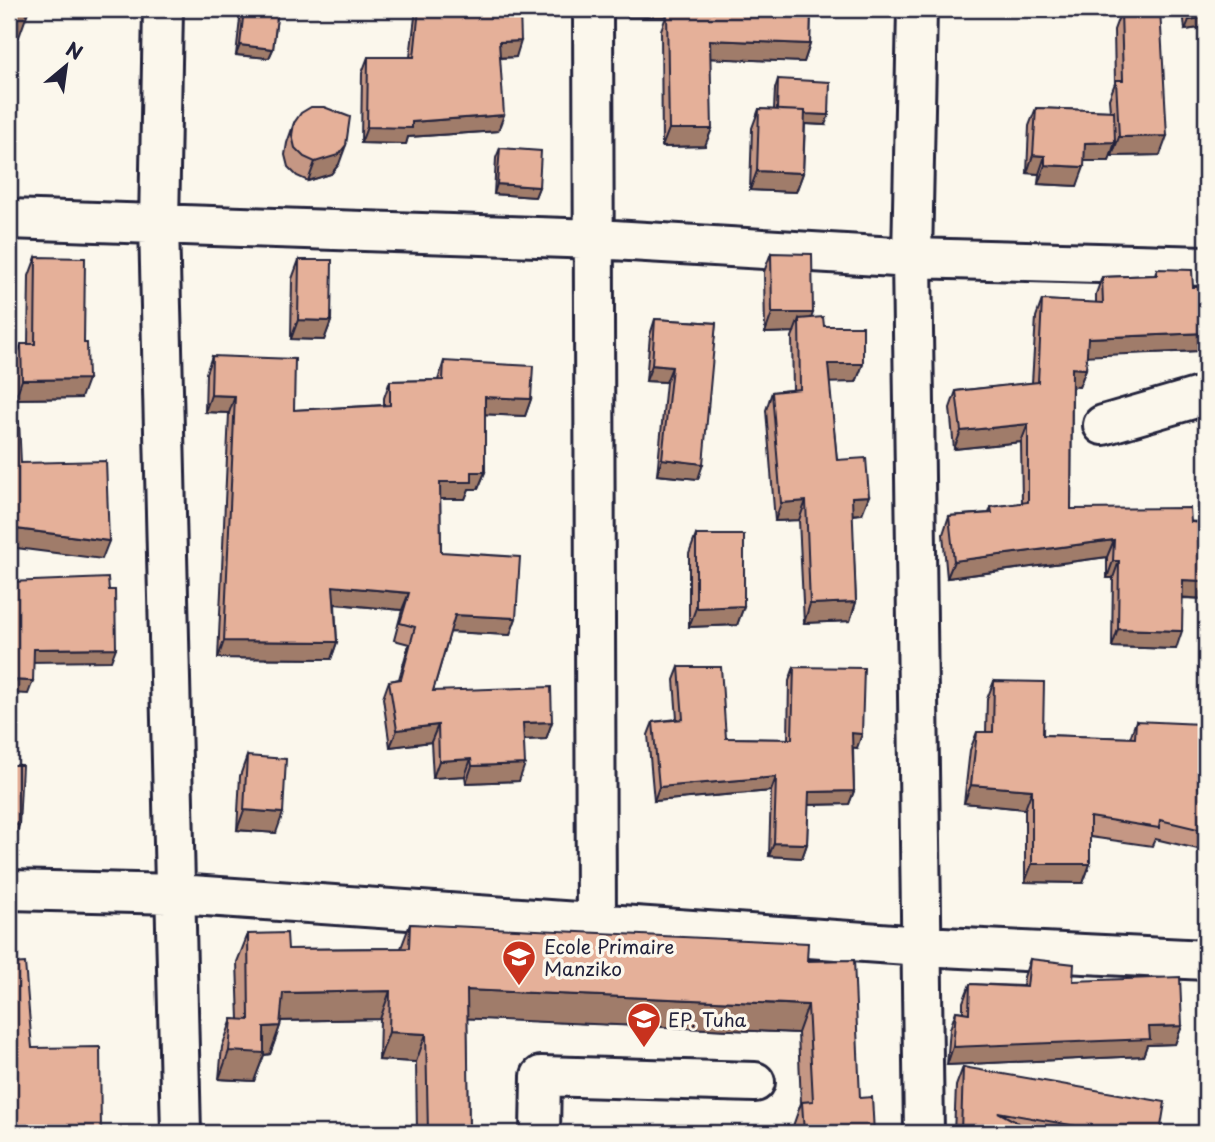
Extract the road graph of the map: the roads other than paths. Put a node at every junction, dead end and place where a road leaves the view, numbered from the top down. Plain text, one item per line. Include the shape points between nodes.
1 (163, 9) edge
2 (593, 9) edge
3 (917, 9) edge
4 (9, 219) edge
5 (159, 224) junction
6 (596, 239) junction
7 (912, 258) junction
8 (1206, 266) edge
9 (1206, 395) edge
10 (1103, 425) dead end
11 (9, 890) edge
12 (177, 894) junction
13 (597, 925) junction
14 (922, 946) junction
15 (1206, 960) edge
16 (755, 1082) dead end
17 (181, 1133) edge
18 (540, 1133) edge
19 (923, 1133) edge

1 - 5 street
2 - 6 street
3 - 7 street
4 - 5 street
5 - 6 street
5 - 12 street
6 - 7 street
6 - 13 street
7 - 8 street
7 - 14 street
9 - 10 street
11 - 12 street
12 - 13 street
12 - 17 street
13 - 14 street
14 - 15 street
14 - 19 street
16 - 18 street via 541,1076

